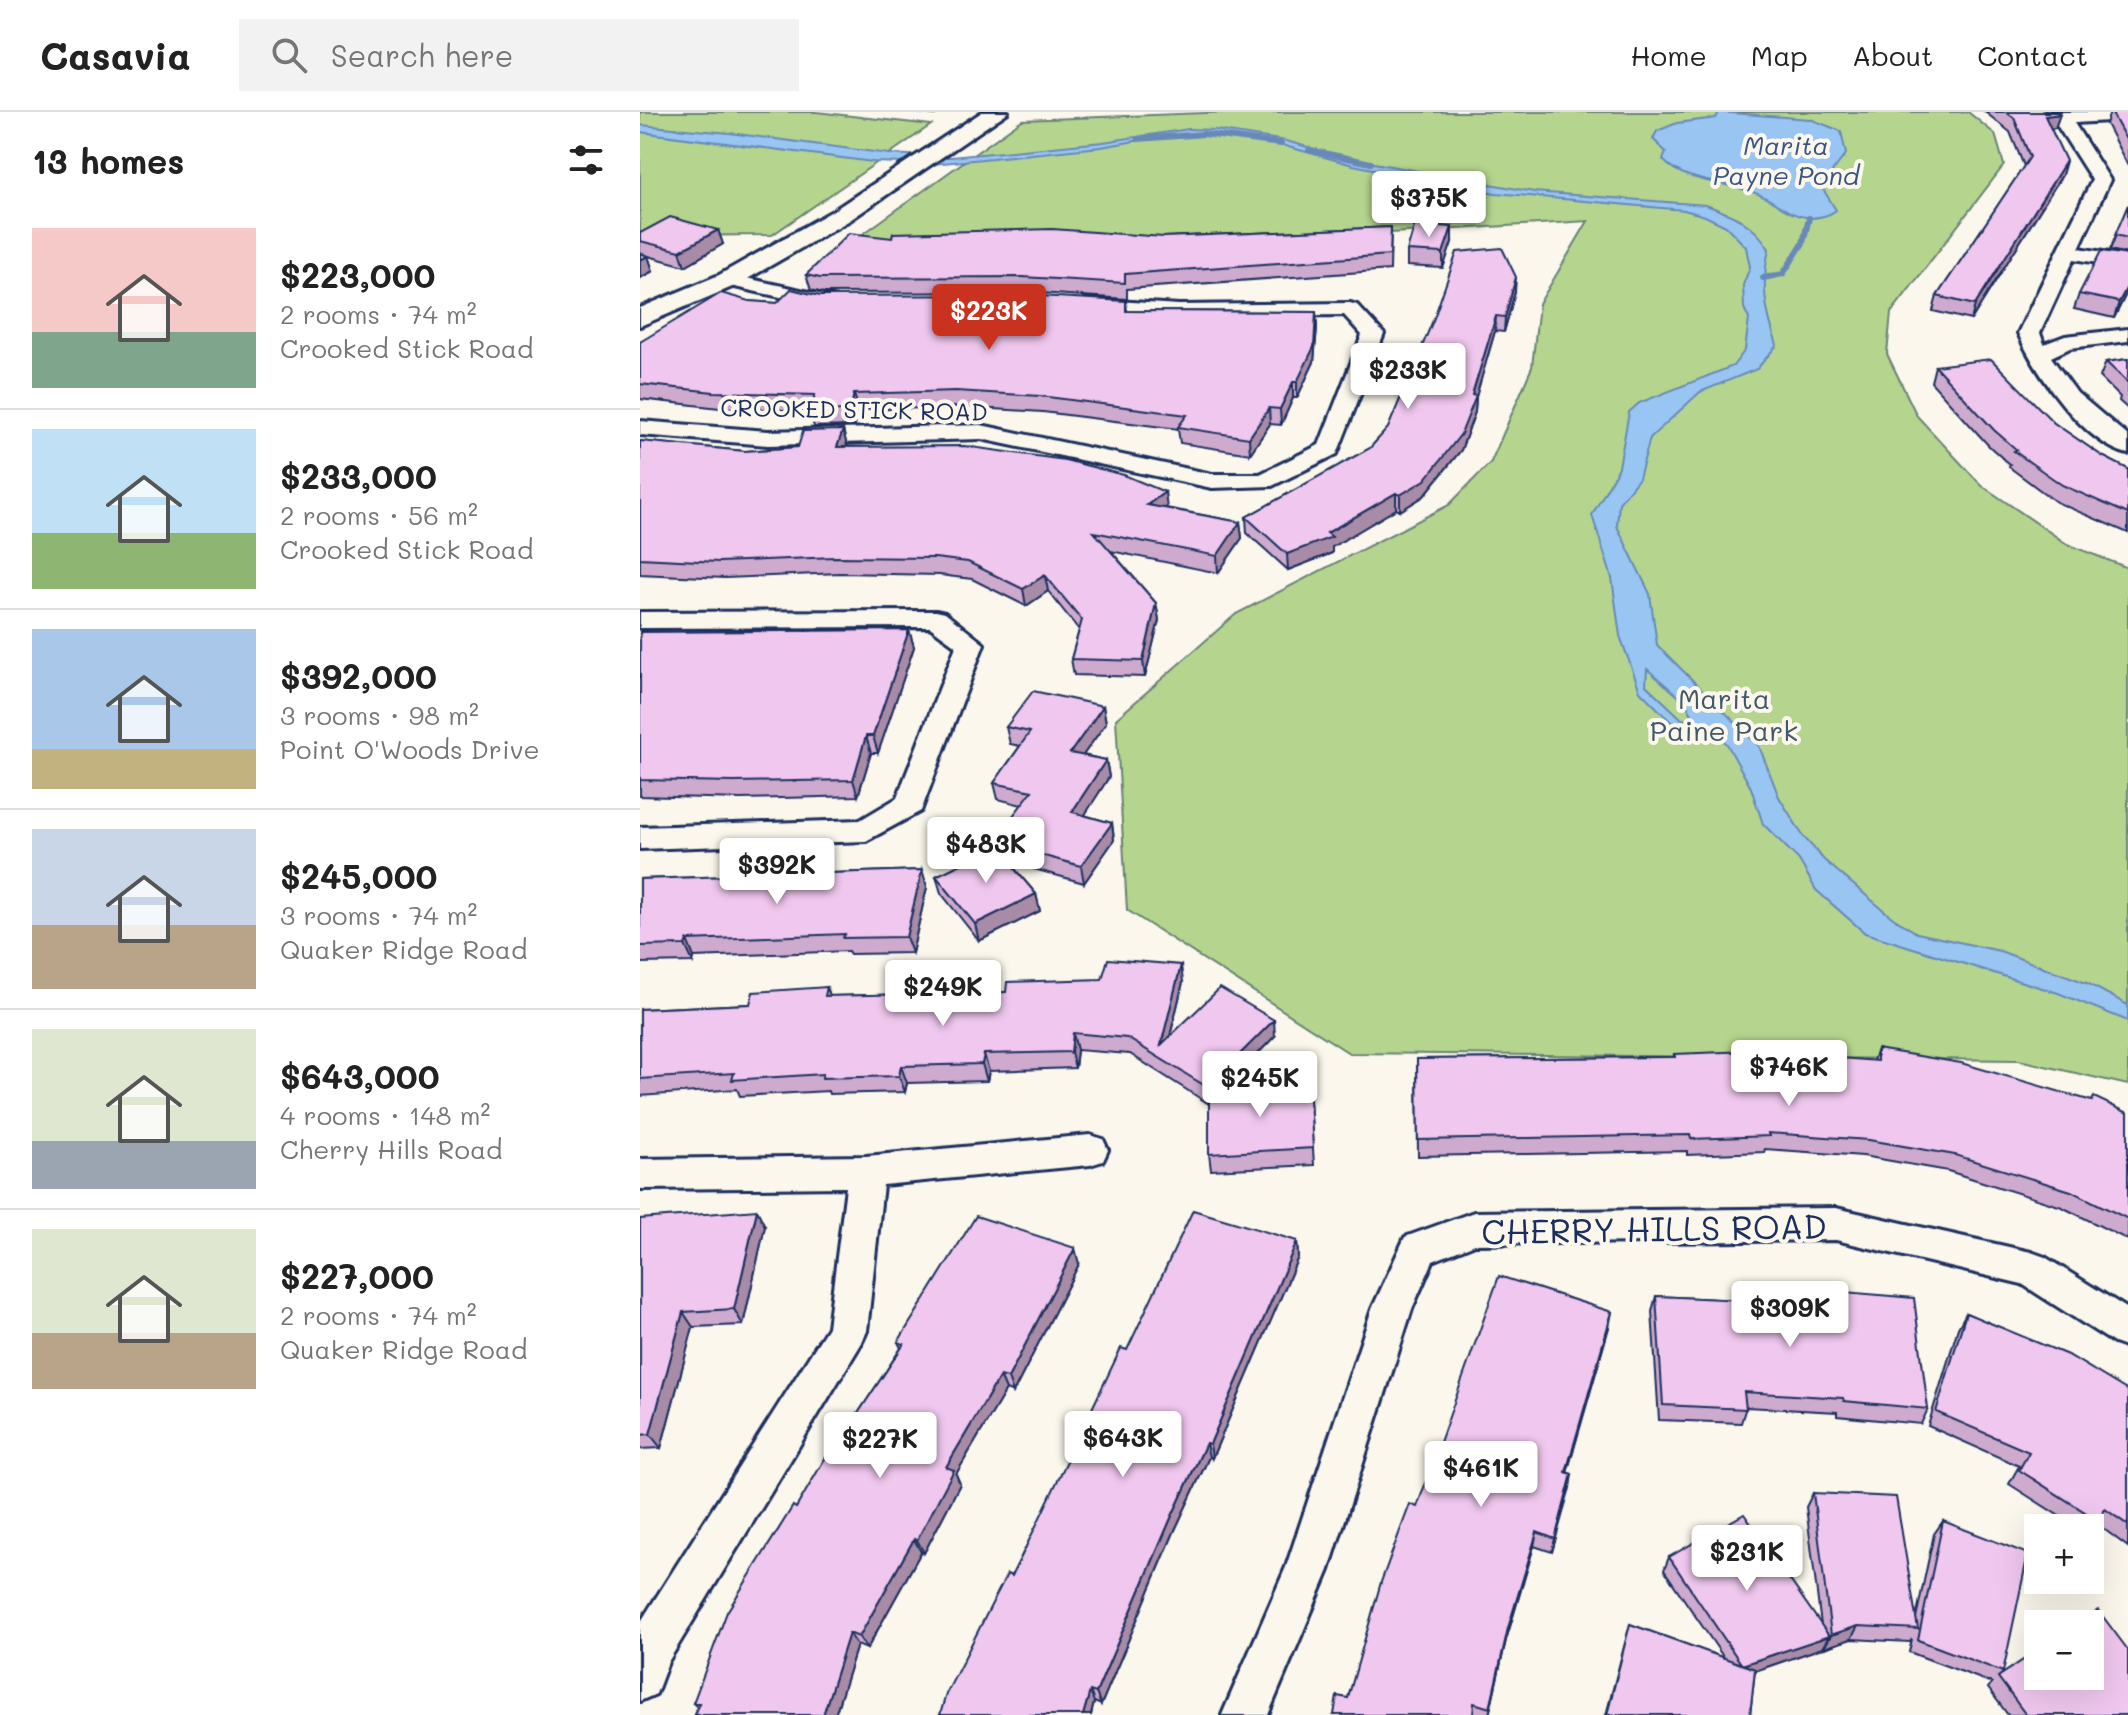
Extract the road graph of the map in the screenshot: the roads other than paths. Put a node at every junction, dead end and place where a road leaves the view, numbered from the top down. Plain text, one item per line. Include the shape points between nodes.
1 (997, 112) edge
2 (2128, 115) edge
3 (2058, 116) edge
4 (2067, 252) junction
5 (2128, 262) edge
6 (728, 280) junction
7 (855, 302) edge
8 (1070, 304) edge
9 (640, 318) edge
10 (2128, 335) edge
11 (2038, 355) junction
12 (2128, 355) edge
13 (640, 428) edge
14 (2128, 447) edge
15 (640, 620) edge
16 (640, 838) edge
17 (1090, 1150) dead end
18 (866, 1171) junction
19 (640, 1174) edge
20 (2128, 1330) edge
21 (640, 1678) edge
22 (1245, 1715) edge

1 - 6 street via 842,215
2 - 3 street
3 - 4 street via 2101,180
4 - 5 street
4 - 11 street via 2029,333
6 - 7 street via 824,302
6 - 9 street
8 - 13 street, CROOKED STICK ROAD via 1179,311 1350,309 1373,334 1329,449 1264,481 1212,481 981,432 768,438
10 - 11 street via 2065,342
11 - 12 street via 2075,361
11 - 14 street via 2065,397
15 - 16 street via 936,619 970,644 910,804 866,830
17 - 18 street
18 - 19 street
18 - 21 street via 847,1331 648,1652
20 - 22 street, CHERRY HILLS ROAD via 2031,1269 1836,1224 1474,1228 1419,1249 1392,1309 1307,1570

